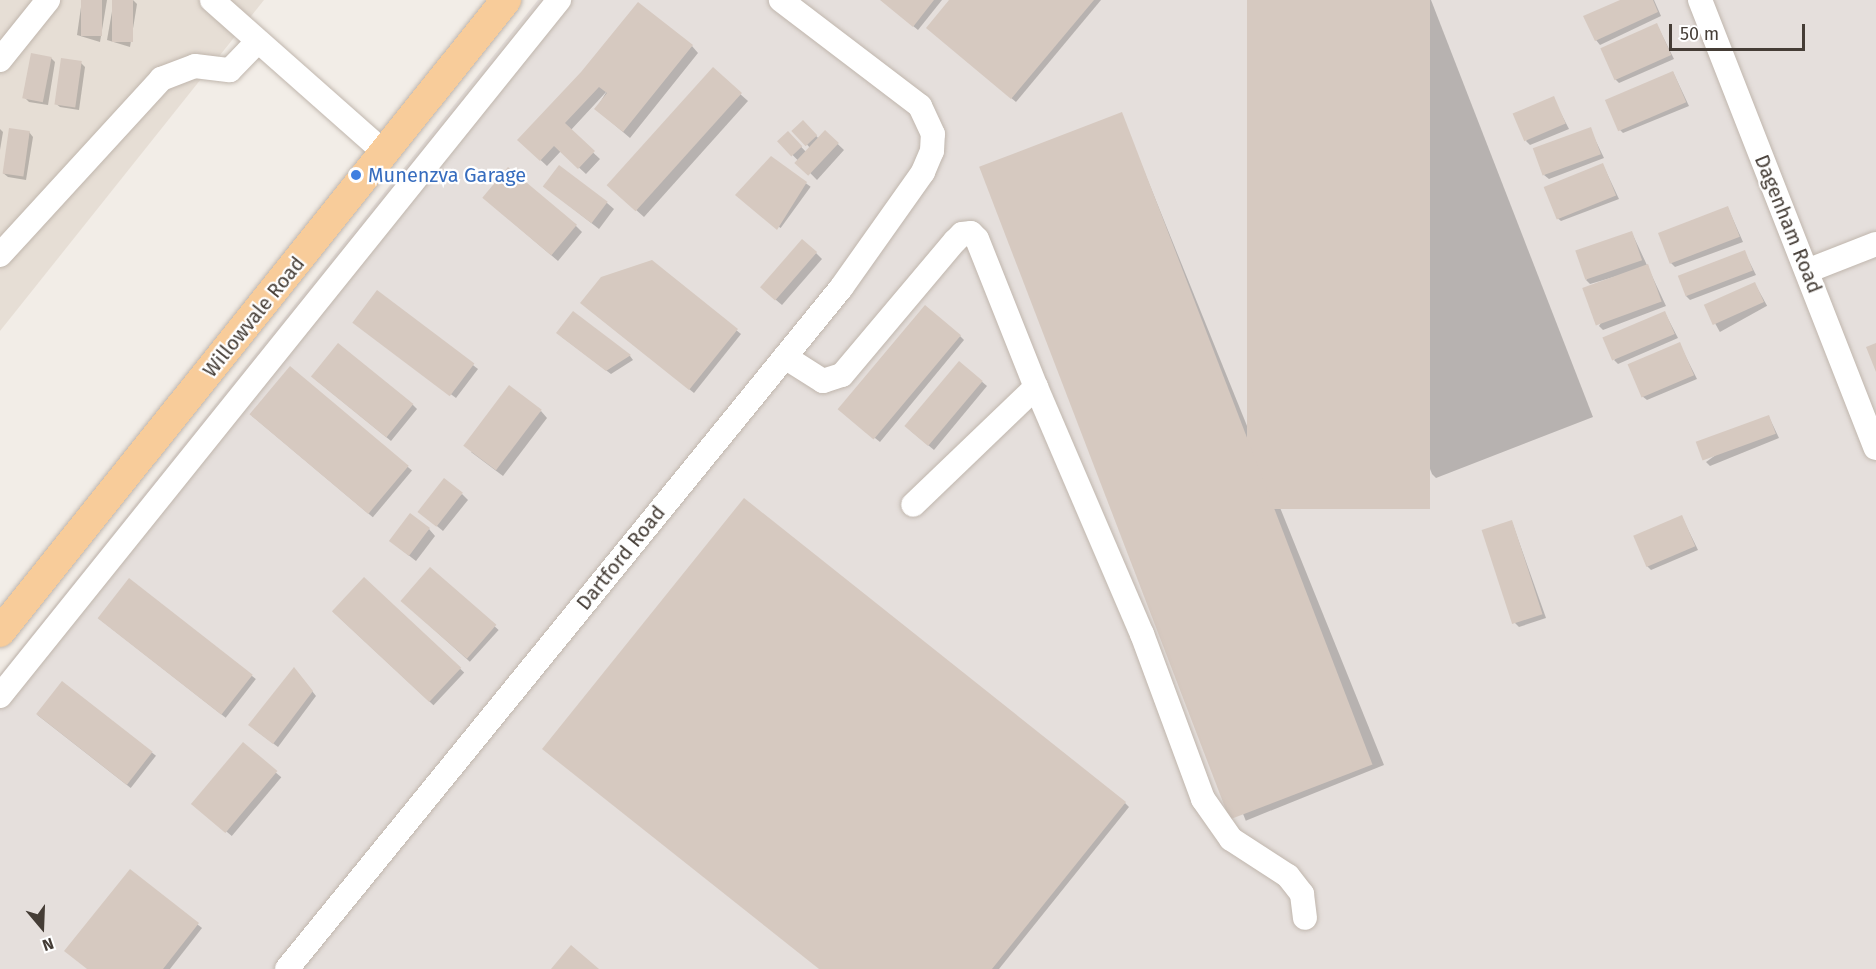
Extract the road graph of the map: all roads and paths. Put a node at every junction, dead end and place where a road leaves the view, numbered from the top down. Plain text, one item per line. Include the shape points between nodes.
1 (48, 0) edge
2 (212, 0) edge
3 (506, 0) edge
4 (559, 0) edge
5 (781, 0) edge
6 (1700, 0) edge
7 (256, 43) junction
8 (0, 60) edge
9 (385, 153) junction
10 (1876, 244) edge
11 (0, 255) edge
12 (1807, 271) junction
13 (785, 357) junction
14 (1036, 387) junction
15 (1876, 448) edge
16 (913, 504) dead end
17 (0, 633) edge
18 (0, 696) edge
19 (1305, 918) dead end
20 (287, 969) edge

1 - 8 street
2 - 7 street
3 - 9 main road, Willowvale Road
4 - 18 street
5 - 13 street, Dartford Road via 920,106 933,134 932,151 923,172 841,288
6 - 12 street, Dagenham Road
7 - 9 street
7 - 11 street via 230,70 195,66 161,79
9 - 17 main road, Willowvale Road
10 - 12 street
12 - 15 street, Dagenham Road
13 - 14 street via 823,381 842,375 955,241 962,234 971,233 977,239
13 - 20 street, Dartford Road
14 - 16 street
14 - 19 street via 1142,634 1203,799 1231,839 1288,876 1302,894

